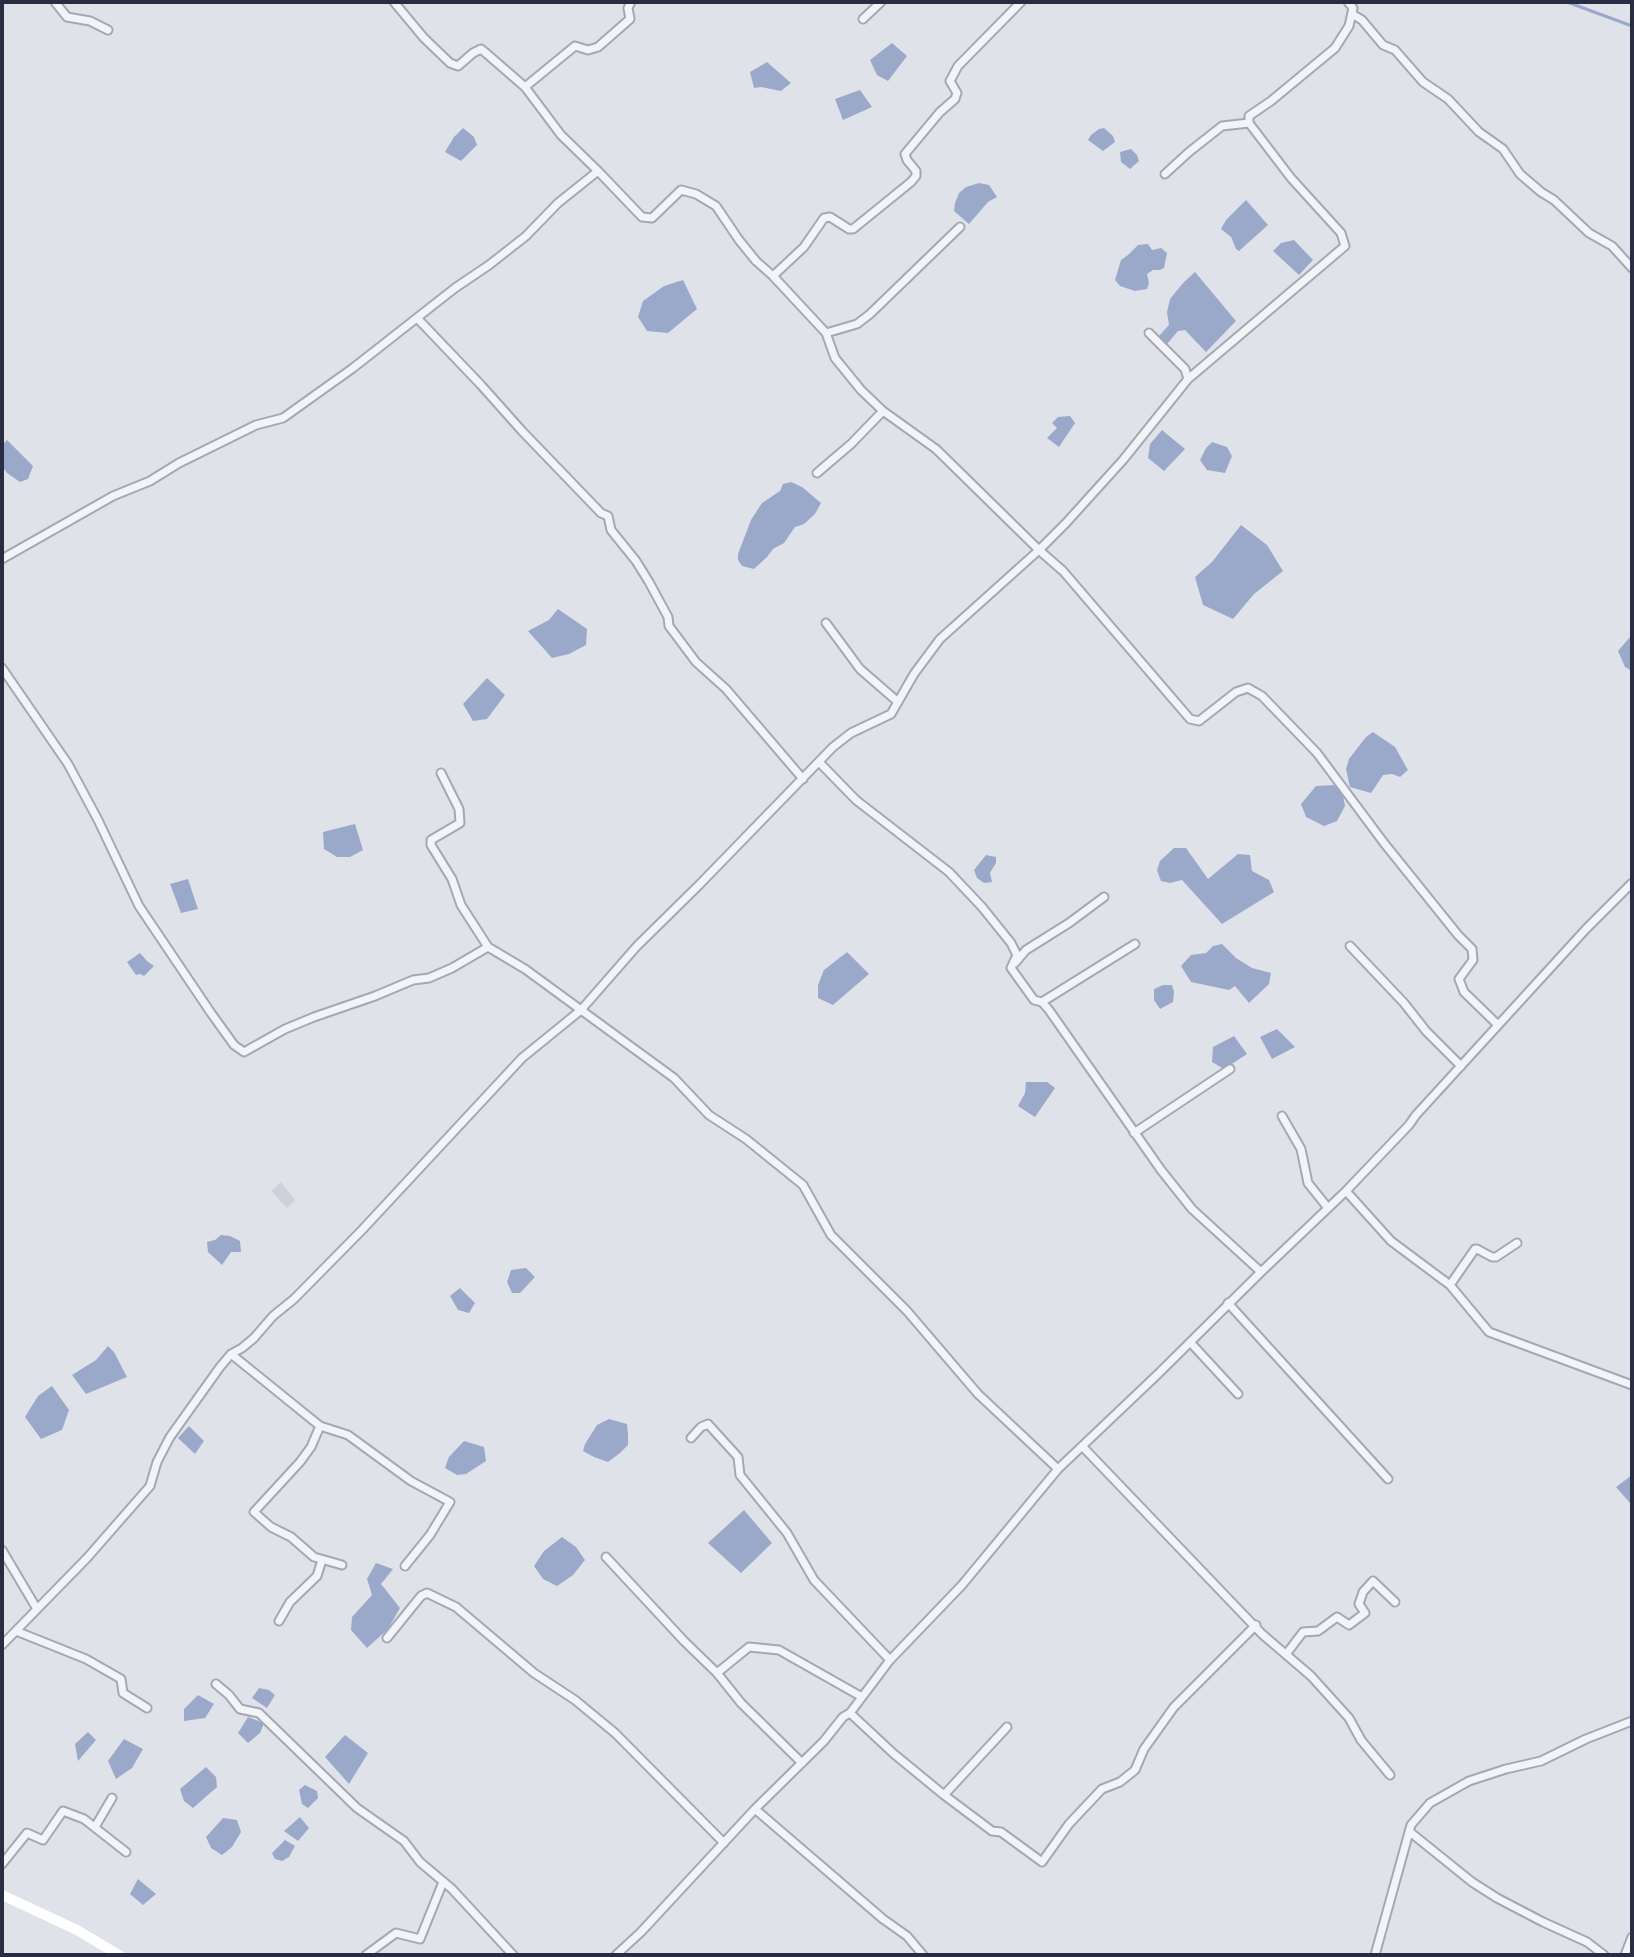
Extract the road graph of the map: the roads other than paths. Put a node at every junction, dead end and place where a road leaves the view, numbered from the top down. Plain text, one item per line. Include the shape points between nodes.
1 (55, 2) edge
2 (394, 2) edge
3 (631, 2) edge
4 (881, 2) edge
5 (1021, 2) edge
6 (1348, 2) edge
7 (1352, 14) junction
8 (863, 19) dead end
9 (108, 30) dead end
10 (525, 87) junction
11 (1249, 123) junction
12 (598, 171) junction
13 (1165, 174) dead end
14 (960, 227) dead end
15 (1632, 268) edge
16 (773, 276) junction
17 (418, 319) junction
18 (826, 333) junction
19 (1149, 333) dead end
20 (1188, 379) junction
21 (883, 411) junction
22 (817, 473) dead end
23 (1039, 550) junction
24 (2, 559) edge
25 (826, 623) dead end
26 (2, 668) edge
27 (898, 702) junction
28 (819, 762) junction
29 (441, 773) dead end
30 (803, 779) junction
31 (1632, 883) edge
32 (1104, 897) dead end
33 (1135, 944) dead end
34 (1350, 946) dead end
35 (488, 947) junction
36 (1011, 968) junction
37 (1042, 1002) junction
38 (581, 1010) junction
39 (1498, 1025) junction
40 (1461, 1066) junction
41 (1230, 1069) dead end
42 (1282, 1116) dead end
43 (1134, 1133) junction
44 (1346, 1191) junction
45 (1328, 1208) junction
46 (1517, 1243) dead end
47 (1261, 1272) junction
48 (1450, 1285) junction
49 (1228, 1303) junction
50 (1190, 1342) junction
51 (231, 1354) junction
52 (1632, 1385) edge
53 (1238, 1394) dead end
54 (320, 1426) junction
55 (691, 1438) dead end
56 (1082, 1446) junction
57 (1058, 1469) junction
58 (1388, 1479) dead end
59 (2, 1550) edge
60 (606, 1557) dead end
61 (322, 1560) junction
62 (342, 1565) dead end
63 (405, 1566) dead end
64 (1395, 1602) dead end
65 (37, 1609) junction
66 (279, 1621) dead end
67 (1256, 1625) junction
68 (16, 1631) junction
69 (387, 1638) dead end
70 (2, 1645) edge
71 (1287, 1653) junction
72 (890, 1660) junction
73 (717, 1673) junction
74 (216, 1684) dead end
75 (862, 1697) junction
76 (147, 1708) dead end
77 (850, 1713) junction
78 (1632, 1721) edge
79 (1007, 1727) dead end
80 (802, 1763) junction
81 (1390, 1775) dead end
82 (944, 1795) junction
83 (112, 1798) dead end
84 (755, 1809) junction
85 (95, 1827) junction
86 (1410, 1832) junction
87 (724, 1843) junction
88 (126, 1852) dead end
89 (2, 1864) edge
90 (443, 1882) junction
91 (2, 1895) edge
92 (1632, 1937) edge
93 (119, 1955) edge
94 (366, 1955) edge
95 (513, 1955) edge
96 (616, 1955) edge
97 (923, 1955) edge
98 (1375, 1955) edge
99 (1604, 1955) edge
100 (1625, 1955) edge

1 - 9 street via 67,17
2 - 10 street via 450,63 458,66 481,49
3 - 10 street via 630,19 598,47 575,46
4 - 8 street
5 - 16 street via 958,66 950,81 955,99 905,154 916,171 911,182 853,229 824,218 804,247
6 - 7 street
7 - 11 street via 1335,48 1249,116
7 - 15 street via 1503,149 1520,174
10 - 12 street via 561,135
11 - 13 street via 1222,126
11 - 20 street via 1341,233 1345,246
12 - 16 street via 642,217 652,218 681,190 696,194 716,206
12 - 17 street via 526,236
14 - 18 street via 864,319
16 - 18 street
17 - 24 street via 283,418 256,425 113,496
17 - 30 street via 608,516 611,530 649,582 669,626
18 - 21 street via 835,358
19 - 20 street via 1185,369
20 - 23 street via 1123,460
21 - 22 street
21 - 23 street via 936,449
23 - 27 street via 940,639
23 - 39 street via 1190,719 1199,721 1248,688 1262,696 1317,753 1472,949 1473,960 1459,979 1464,992
25 - 27 street via 860,669
26 - 35 street via 68,764 139,906 234,1045 244,1052 314,1017 429,978
27 - 28 street via 891,714 851,733
28 - 30 street
28 - 36 street via 856,800 949,872 982,907 1017,955
29 - 35 street via 459,809 460,823 431,845
30 - 38 street
31 - 39 street
32 - 36 street via 1026,950
33 - 37 street
34 - 40 street
35 - 38 street
36 - 37 street via 1034,1000
37 - 43 street
38 - 51 street via 522,1058 362,1230 254,1338
38 - 57 street via 674,1078 709,1115 803,1185 831,1235 907,1311 978,1394
39 - 40 street
40 - 44 street
41 - 43 street
42 - 45 street via 1301,1149 1308,1183
43 - 47 street via 1192,1209
44 - 45 street
44 - 48 street via 1391,1241
45 - 47 street
46 - 48 street via 1496,1257 1475,1249
47 - 49 street
48 - 52 street via 1489,1332
49 - 50 street
49 - 58 street
50 - 53 street
50 - 56 street
51 - 54 street
51 - 65 street via 170,1437 150,1486
54 - 61 street via 300,1462 254,1512
54 - 63 street via 348,1435 450,1502
55 - 72 street via 708,1424 738,1457 740,1475 787,1533 814,1580
56 - 57 street
56 - 67 street
57 - 72 street via 962,1585
59 - 65 street
60 - 73 street
61 - 62 street
61 - 66 street via 317,1576
64 - 71 street via 1373,1581 1359,1604 1365,1613 1349,1625 1337,1617 1318,1631 1303,1632
65 - 68 street
67 - 71 street
67 - 82 street via 1174,1707 1135,1770 1102,1789 1042,1862
68 - 70 street
68 - 76 street via 121,1679 123,1693
69 - 87 street via 427,1593 456,1607 615,1733
71 - 81 street via 1349,1718
72 - 75 street
73 - 75 street via 749,1647 779,1650
73 - 80 street
74 - 90 street via 240,1709 259,1713
75 - 77 street
77 - 80 street
77 - 82 street
78 - 86 street via 1541,1761 1469,1781 1430,1803
79 - 82 street
80 - 84 street
83 - 85 street
84 - 87 street
84 - 97 street
85 - 88 street
85 - 89 street via 63,1811 43,1840 27,1833
86 - 98 street
86 - 99 street via 1497,1898
87 - 96 street
90 - 94 street via 420,1939 396,1933
90 - 95 street
91 - 93 main road
92 - 100 street

